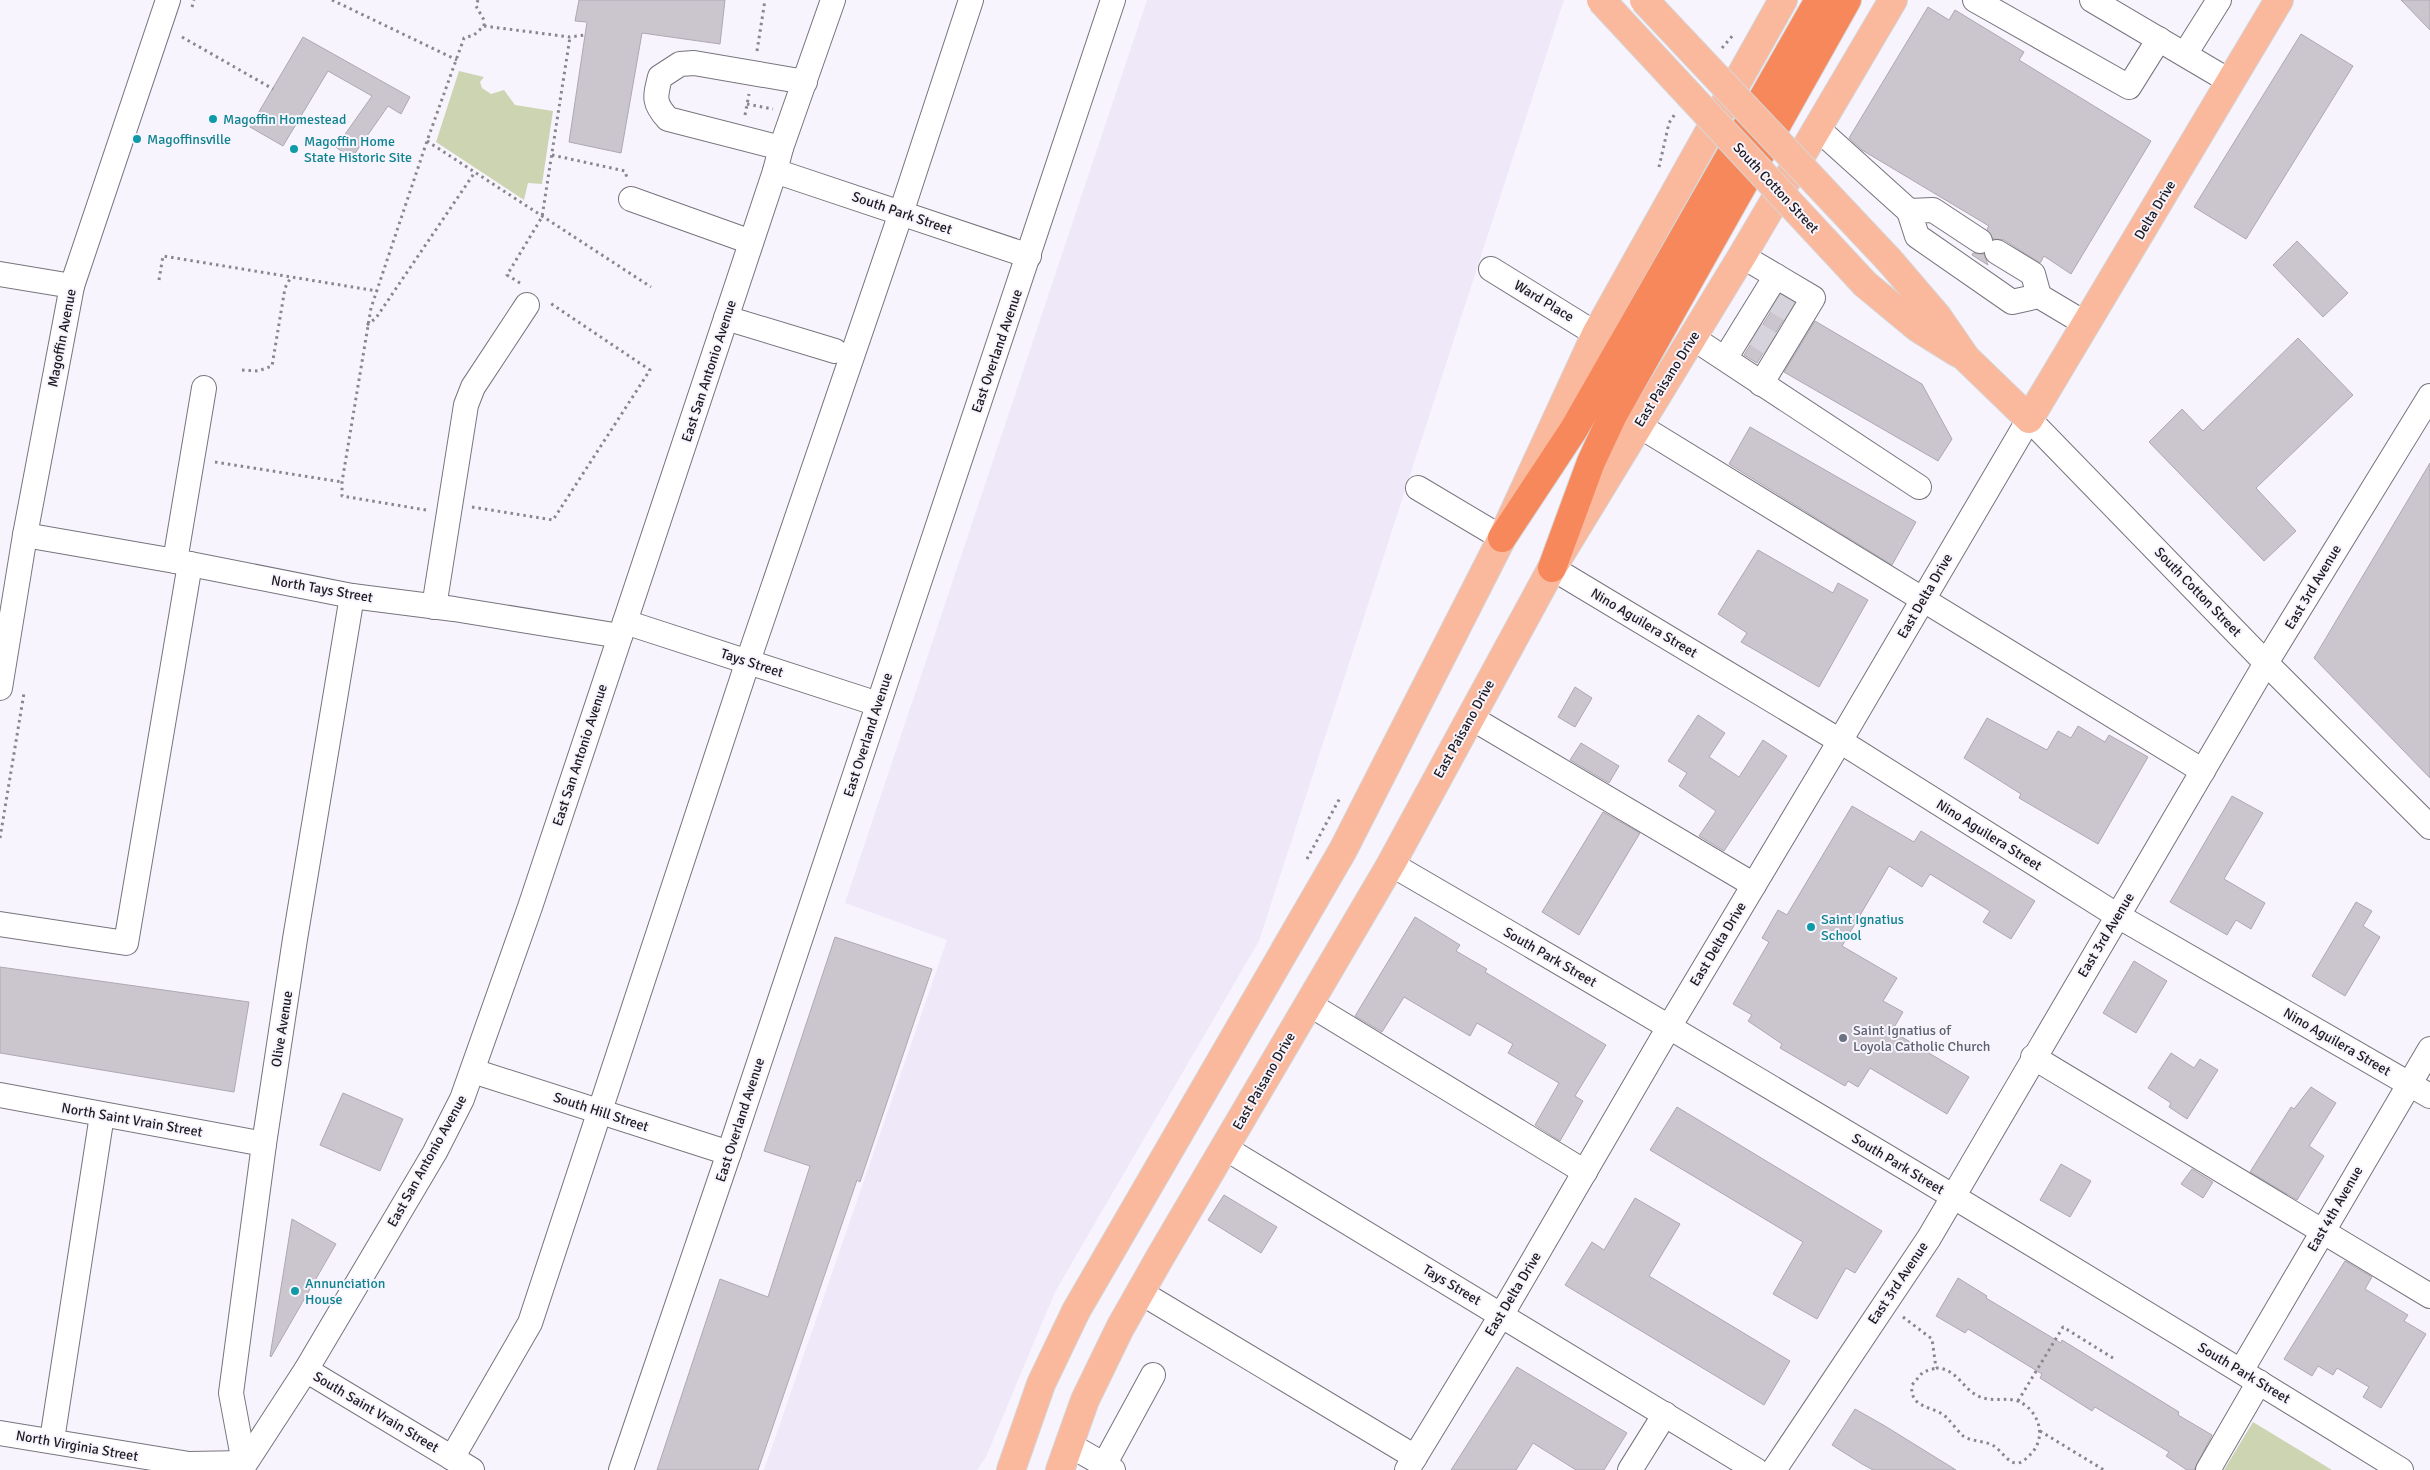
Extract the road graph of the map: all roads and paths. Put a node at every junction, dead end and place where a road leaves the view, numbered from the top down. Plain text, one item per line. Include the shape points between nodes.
1 (168, 0) edge
2 (194, 0) edge
3 (332, 0) edge
4 (478, 0) edge
5 (833, 0) edge
6 (971, 0) edge
7 (1113, 0) edge
8 (1601, 0) edge
9 (1644, 0) edge
10 (1783, 0) edge
11 (1819, 0) edge
12 (1847, 0) edge
13 (1893, 0) edge
14 (1975, 0) edge
15 (2092, 0) edge
16 (2219, 0) edge
17 (2279, 0) edge
18 (191, 9) dead end
19 (484, 26) junction
20 (185, 28) dead end
21 (585, 35) dead end
22 (182, 37) junction
23 (570, 37) junction
24 (2159, 39) junction
25 (178, 46) dead end
26 (2184, 54) junction
27 (457, 60) junction
28 (805, 82) junction
29 (2231, 82) junction
30 (273, 89) dead end
31 (747, 104) dead end
32 (776, 109) dead end
33 (1818, 128) junction
34 (427, 141) junction
35 (781, 148) junction
36 (552, 155) junction
37 (775, 171) junction
38 (474, 172) junction
39 (631, 199) joint
40 (1910, 212) junction
41 (901, 213) junction
42 (542, 217) junction
43 (751, 242) junction
44 (1029, 256) junction
45 (1742, 256) junction
46 (1490, 269) dead end
47 (0, 274) edge
48 (291, 277) junction
49 (159, 280) dead end
50 (72, 286) junction
51 (651, 287) dead end
52 (1770, 289) junction
53 (377, 292) junction
54 (530, 296) junction
55 (2039, 296) junction
56 (726, 318) junction
57 (2086, 324) junction
58 (367, 325) junction
59 (1596, 334) junction
60 (1693, 338) junction
61 (835, 351) dead end
62 (1726, 357) junction
63 (1966, 358) junction
64 (242, 370) dead end
65 (1761, 384) junction
66 (204, 388) dead end
67 (2430, 396) edge
68 (2029, 419) junction
69 (1638, 425) junction
70 (208, 461) dead end
71 (342, 482) junction
72 (1919, 487) dead end
73 (1418, 488) dead end
74 (468, 507) dead end
75 (434, 511) dead end
76 (24, 535) junction
77 (1502, 538) junction
78 (183, 562) junction
79 (1552, 568) junction
80 (352, 596) junction
81 (1922, 600) junction
82 (434, 607) junction
83 (623, 629) junction
84 (748, 661) junction
85 (2266, 663) junction
86 (0, 688) edge
87 (24, 691) dead end
88 (878, 704) junction
89 (1470, 717) junction
90 (1840, 742) junction
91 (2203, 771) junction
92 (2430, 827) edge
93 (0, 838) edge
94 (1391, 864) junction
95 (1754, 885) junction
96 (2118, 916) junction
97 (0, 924) edge
98 (1309, 1004) junction
99 (1669, 1026) junction
100 (2430, 1049) edge
101 (2033, 1057) junction
102 (473, 1070) junction
103 (2409, 1083) junction
104 (0, 1095) edge
105 (2430, 1096) edge
106 (600, 1111) junction
107 (102, 1115) junction
108 (264, 1144) junction
109 (1225, 1148) junction
110 (729, 1153) junction
111 (1584, 1172) junction
112 (1953, 1198) junction
113 (2322, 1231) junction
114 (1140, 1292) junction
115 (2430, 1296) edge
116 (1884, 1304) junction
117 (1502, 1314) junction
118 (2113, 1358) dead end
119 (1936, 1368) junction
120 (306, 1370) junction
121 (1154, 1375) dead end
122 (2250, 1376) junction
123 (2018, 1400) junction
124 (1665, 1414) junction
125 (2040, 1431) junction
126 (0, 1433) edge
127 (52, 1440) junction
128 (1068, 1444) junction
129 (452, 1458) junction
130 (1411, 1464) edge
131 (155, 1465) edge
132 (243, 1467) edge
133 (1109, 1467) edge
134 (472, 1470) edge
135 (621, 1470) edge
136 (1011, 1470) edge
137 (1060, 1470) edge
138 (1630, 1470) edge
139 (1756, 1470) edge
140 (1774, 1470) edge
141 (2104, 1470) edge
142 (2208, 1470) edge
143 (2401, 1470) edge

1 - 50 street, Magoffin Avenue
2 - 18 path
3 - 27 path
4 - 19 path via 477,9
5 - 28 street, East San Antonio Avenue
6 - 41 street
7 - 44 street, East Overland Avenue
8 - 63 main road, South Cotton Street, bridge via 1865,284 1918,328
9 - 63 main road, South Cotton Street, bridge via 1888,260 1937,316
10 - 59 main road
11 - 77 highway via 1579,420
12 - 79 highway via 1612,417 1591,462
13 - 33 main road, East Paisano Drive
14 - 24 street via 2130,87
15 - 24 street
16 - 26 street
17 - 29 main road, Delta Drive
19 - 23 path
19 - 27 path via 474,35 464,38
20 - 22 path
21 - 23 path
22 - 25 path
22 - 30 path
23 - 36 path
24 - 26 street
26 - 29 street
27 - 34 path
28 - 35 street, East San Antonio Avenue
28 - 35 street via 694,63 680,64 660,77 657,107 668,119
29 - 57 main road, Delta Drive
31 - 32 path
33 - 40 street
33 - 45 main road, East Paisano Drive
34 - 38 path
34 - 53 path
35 - 37 street, East San Antonio Avenue
36 - 39 path via 625,171
36 - 42 path
37 - 41 street, South Park Street
37 - 43 street, East San Antonio Avenue
38 - 42 path
38 - 58 path via 376,318
39 - 43 street
40 - 55 street via 1934,210 2033,274
40 - 55 street via 1918,236 2012,302
41 - 44 street, South Park Street
41 - 84 street
42 - 51 path
42 - 54 path via 507,275
43 - 56 street, East San Antonio Avenue
44 - 88 street, East Overland Avenue
45 - 52 street
45 - 60 main road, East Paisano Drive
46 - 59 street, Ward Place
47 - 50 street
48 - 49 path via 163,256
48 - 53 path
48 - 64 path via 285,288 272,366 258,371
50 - 76 street, Magoffin Avenue
52 - 62 street via 1748,329
52 - 65 street via 1813,298 1797,314 1776,347
53 - 58 path
54 - 74 path via 650,370 553,520
54 - 82 street via 473,387 466,405
55 - 57 street
56 - 61 street
56 - 83 street, East San Antonio Avenue
57 - 68 main road, Delta Drive
58 - 71 path
59 - 77 main road
60 - 62 street
60 - 69 main road, East Paisano Drive
62 - 65 street
63 - 68 main road, South Cotton Street
65 - 72 street
66 - 78 street
67 - 85 street, East 3rd Avenue
68 - 81 street, East Delta Drive
68 - 85 street, South Cotton Street
69 - 79 main road, East Paisano Drive
69 - 81 street
70 - 71 path
71 - 75 path via 342,496
73 - 77 street
76 - 78 street, North Tays Street
76 - 86 street, Magoffin Avenue
77 - 136 main road via 1343,850 1076,1311 1041,1384
78 - 80 street, North Tays Street
78 - 97 street via 126,943
79 - 89 main road, East Paisano Drive
79 - 90 street, Nino Aguilera Street
80 - 82 street, North Tays Street
80 - 108 street, Olive Avenue
81 - 90 street, East Delta Drive
81 - 91 street
82 - 83 street, North Tays Street
83 - 84 street, Tays Street
83 - 102 street, East San Antonio Avenue
84 - 88 street, Tays Street
84 - 106 street
85 - 91 street, East 3rd Avenue
85 - 92 street, South Cotton Street
87 - 93 path
88 - 110 street, East Overland Avenue
89 - 94 main road, East Paisano Drive
89 - 95 street
90 - 95 street, East Delta Drive
90 - 96 street, Nino Aguilera Street
91 - 96 street, East 3rd Avenue
94 - 98 main road, East Paisano Drive
94 - 99 street, South Park Street
95 - 99 street, East Delta Drive
96 - 101 street, East 3rd Avenue
96 - 103 street, Nino Aguilera Street
98 - 109 main road, East Paisano Drive
98 - 111 street
99 - 111 street, East Delta Drive
99 - 112 street, South Park Street
100 - 103 street, East 4th Avenue
101 - 112 street, East 3rd Avenue
101 - 113 street
102 - 106 street, South Hill Street
102 - 120 street, East San Antonio Avenue via 435,1152
103 - 105 street, Nino Aguilera Street
103 - 113 street, East 4th Avenue
104 - 107 street, North Saint Vrain Street
106 - 110 street, South Hill Street
106 - 129 street via 530,1323
107 - 108 street, North Saint Vrain Street
107 - 127 street
108 - 132 street, Olive Avenue via 231,1393
109 - 114 main road, East Paisano Drive
109 - 117 street, Tays Street
110 - 135 street, East Overland Avenue
111 - 117 street, East Delta Drive
112 - 116 street, East 3rd Avenue
112 - 122 street, South Park Street
113 - 115 street
113 - 122 street, East 4th Avenue
114 - 128 main road, East Paisano Drive via 1085,1400
114 - 130 street
116 - 119 path via 1932,1339
116 - 140 street, East 3rd Avenue
117 - 124 street, Tays Street
117 - 130 street, East Delta Drive
118 - 123 path via 2062,1327
119 - 123 path via 1950,1370 1984,1399 1994,1402
119 - 125 path via 1923,1372 1916,1379 1912,1385 1913,1397 1924,1407 1943,1414 1967,1438 1994,1446 2018,1463 2034,1451
120 - 129 street, South Saint Vrain Street
120 - 132 street, East San Antonio Avenue
121 - 133 street
122 - 142 street, East 4th Avenue
122 - 143 street, South Park Street
123 - 125 path via 2032,1410
124 - 138 street
124 - 139 street, Tays Street
125 - 141 path
126 - 127 street, North Virginia Street
127 - 131 street, North Virginia Street
128 - 133 street
128 - 137 main road, East Paisano Drive
129 - 134 street, South Saint Vrain Street
131 - 132 street, North Virginia Street

